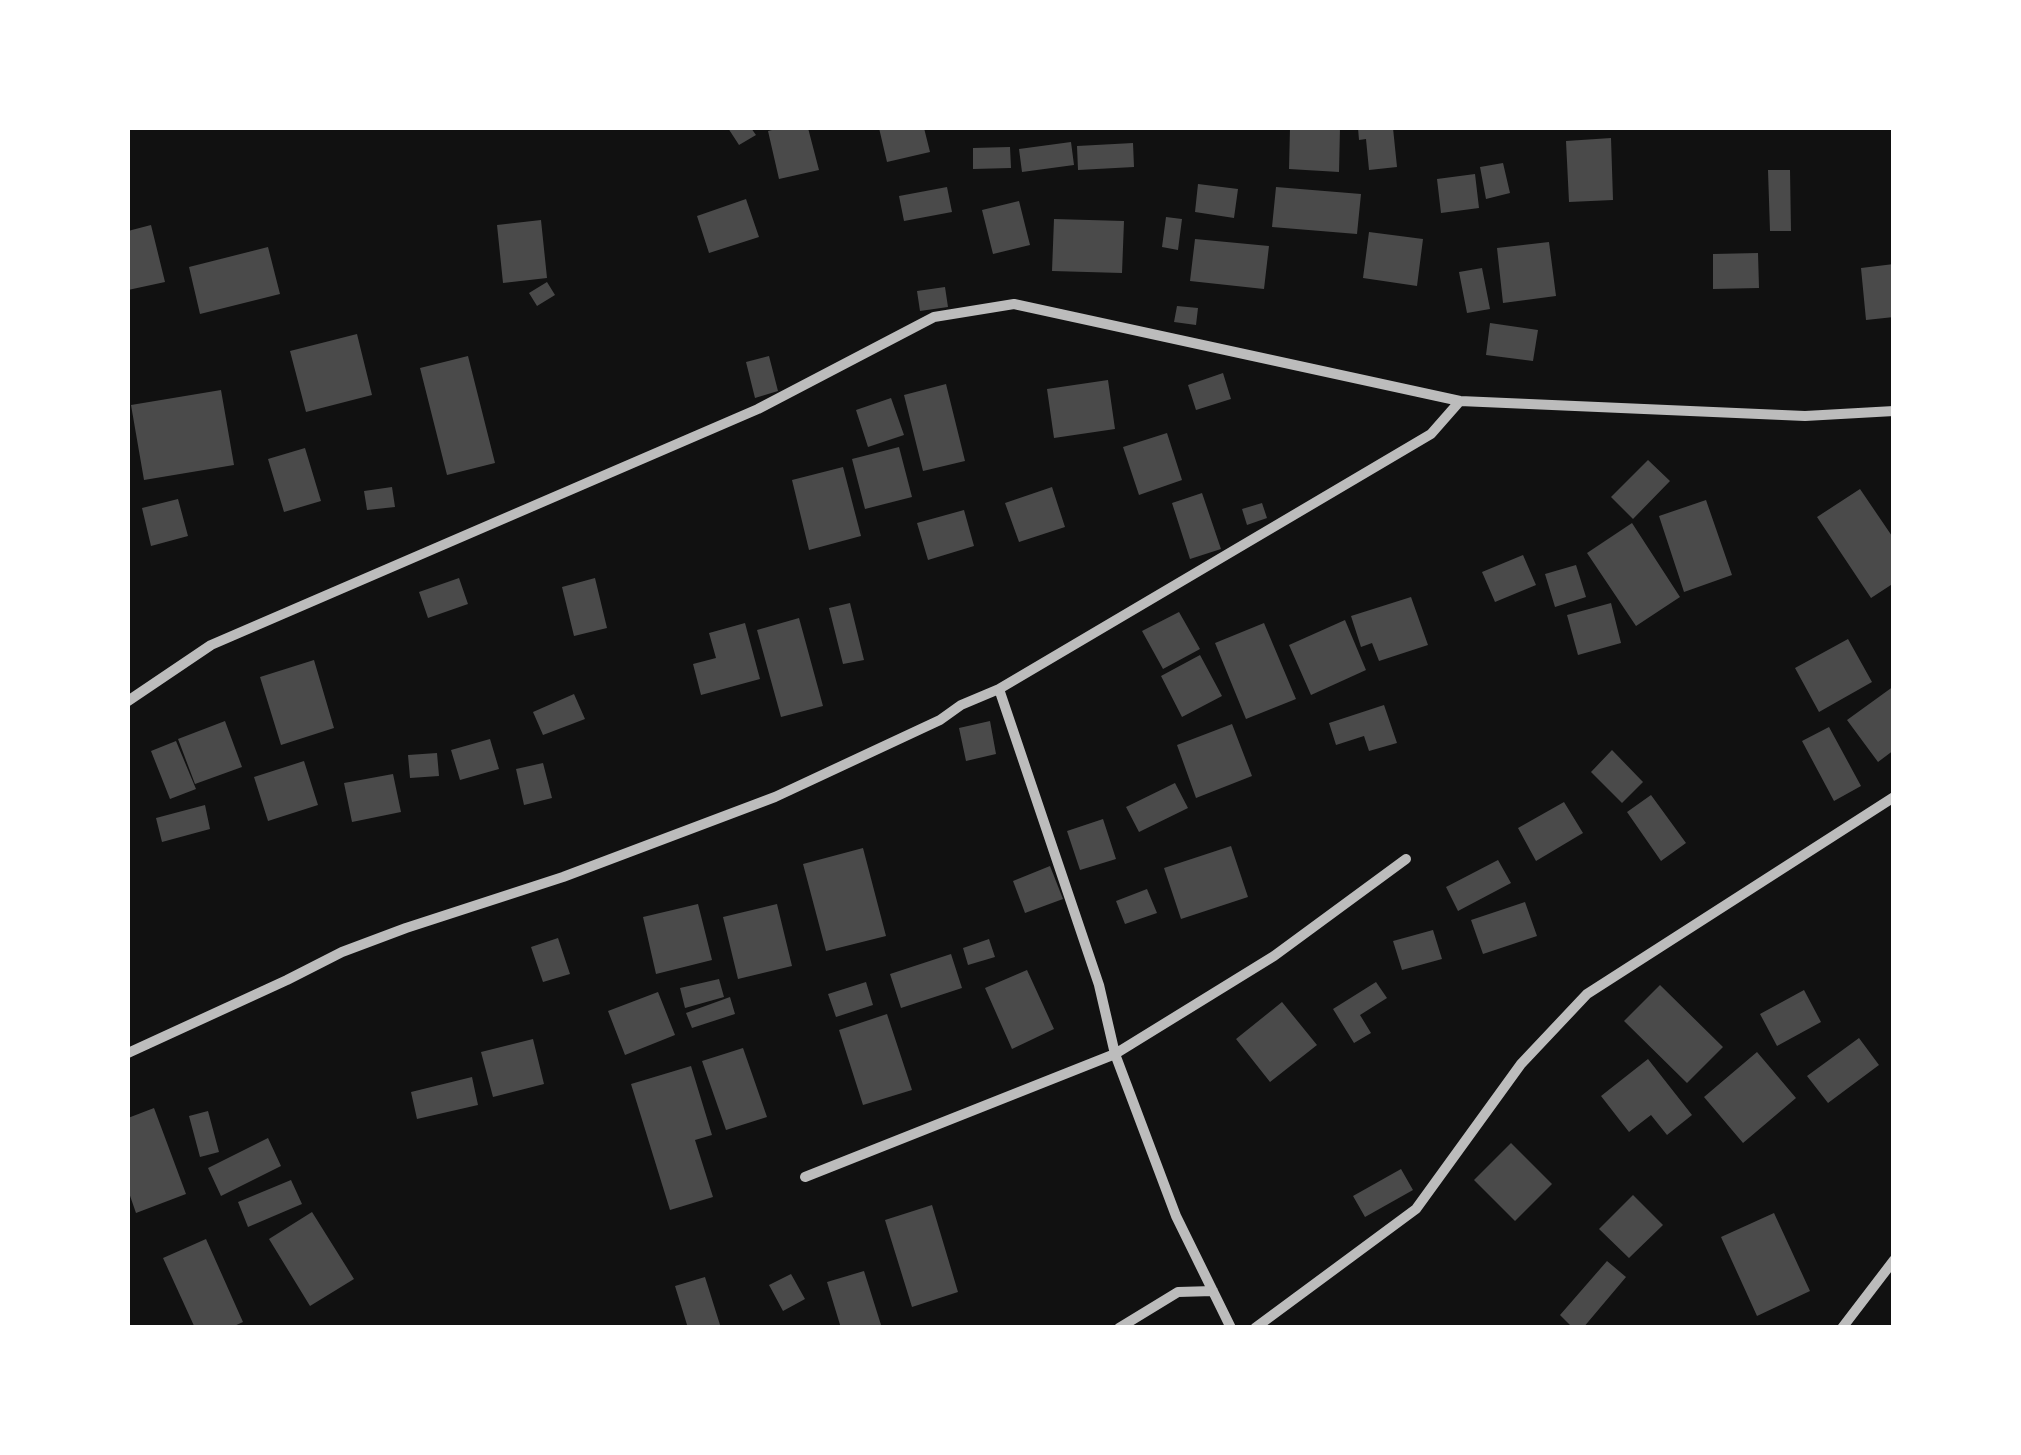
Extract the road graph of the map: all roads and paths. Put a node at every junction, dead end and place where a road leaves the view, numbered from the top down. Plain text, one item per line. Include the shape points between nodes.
1 (1460, 401) junction
2 (1894, 411) edge
3 (998, 689) junction
4 (128, 701) edge
5 (1894, 797) edge
6 (1406, 859) dead end
7 (128, 1053) edge
8 (1115, 1054) junction
9 (805, 1176) dead end
10 (1894, 1260) edge
11 (1213, 1292) junction
12 (1119, 1328) edge
13 (1231, 1328) edge
14 (1255, 1328) edge
15 (1842, 1328) edge

1 - 2 street via 1804,416
1 - 3 street via 1431,434
1 - 4 street via 1014,304 934,317 758,408 210,645
3 - 7 street via 775,798 342,952
3 - 8 street via 1099,985
5 - 14 street via 1587,994 1521,1064 1416,1209
6 - 8 street via 1274,956
8 - 9 street
8 - 11 street via 1176,1216
10 - 15 street
11 - 12 street via 1178,1292
11 - 13 street

